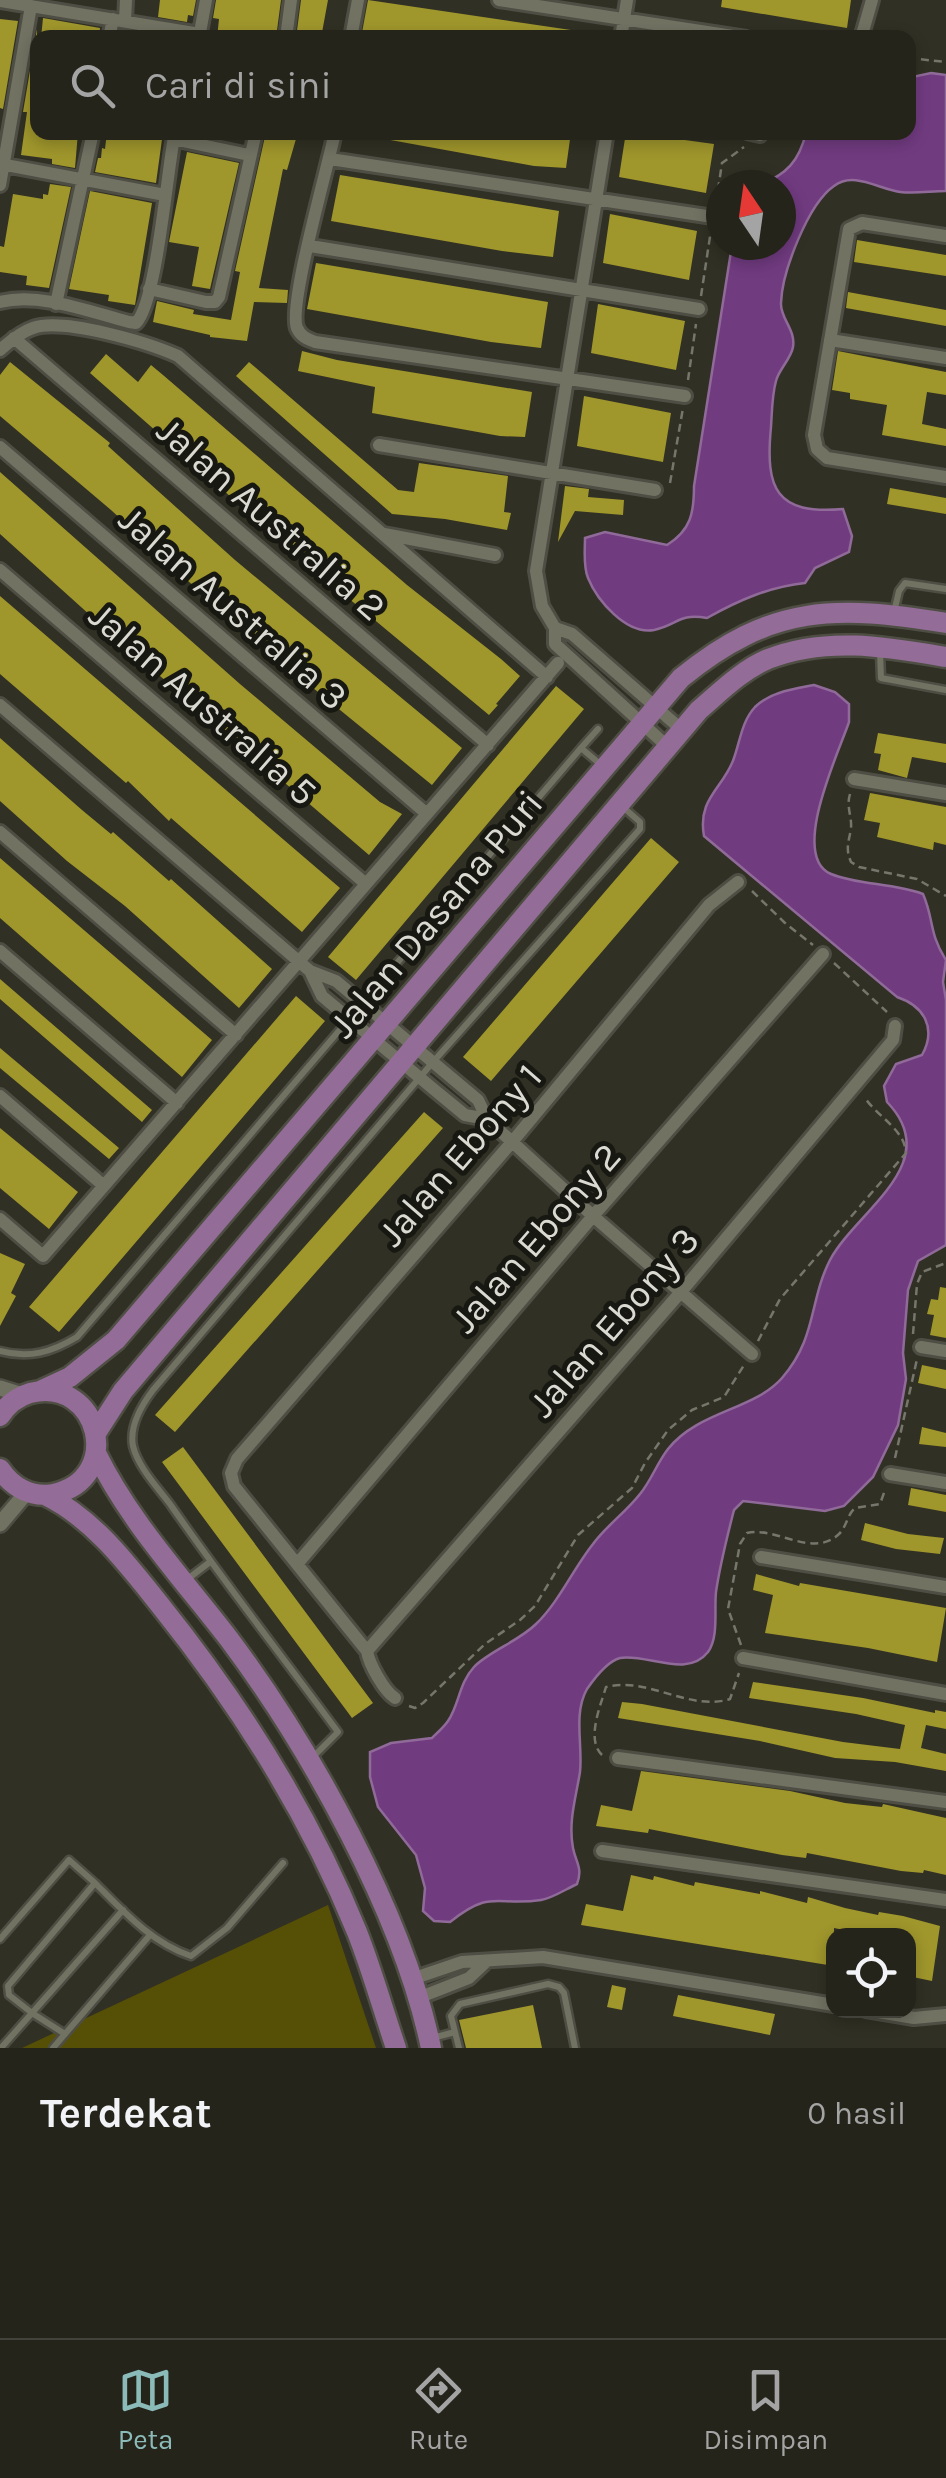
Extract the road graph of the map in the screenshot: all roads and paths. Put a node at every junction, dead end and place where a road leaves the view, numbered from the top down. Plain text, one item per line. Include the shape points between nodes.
1 (126, 0) edge
2 (206, 0) edge
3 (291, 0) edge
4 (358, 0) edge
5 (498, 0) edge
6 (627, 0) edge
7 (872, 0) edge
8 (0, 1) edge
9 (40, 5) edge
10 (119, 20) junction
11 (624, 20) junction
12 (34, 30) edge
13 (114, 30) edge
14 (170, 30) edge
15 (201, 30) edge
16 (287, 30) edge
17 (353, 30) edge
18 (623, 30) edge
19 (692, 30) edge
20 (864, 30) edge
21 (30, 47) edge
22 (916, 59) edge
23 (946, 62) edge
24 (92, 140) edge
25 (173, 140) edge
26 (190, 140) edge
27 (254, 140) edge
28 (333, 140) edge
29 (606, 140) edge
30 (249, 155) junction
31 (330, 159) junction
32 (2, 164) edge
33 (85, 180) junction
34 (0, 185) edge
35 (164, 194) junction
36 (596, 199) junction
37 (706, 216) edge
38 (946, 236) edge
39 (310, 246) junction
40 (150, 289) junction
41 (582, 290) junction
42 (0, 302) edge
43 (56, 304) junction
44 (699, 309) dead end
45 (14, 338) junction
46 (830, 340) junction
47 (0, 350) edge
48 (946, 358) edge
49 (568, 379) junction
50 (685, 396) dead end
51 (379, 445) dead end
52 (0, 447) edge
53 (553, 473) junction
54 (946, 477) edge
55 (654, 490) dead end
56 (382, 533) junction
57 (495, 555) dead end
58 (0, 570) edge
59 (946, 589) edge
60 (894, 614) junction
61 (946, 623) edge
62 (555, 628) junction
63 (880, 646) junction
64 (946, 656) edge
65 (558, 664) dead end
66 (547, 677) junction
67 (946, 690) edge
68 (0, 705) edge
69 (657, 707) junction
70 (643, 724) junction
71 (598, 729) dead end
72 (682, 730) junction
73 (488, 745) junction
74 (668, 747) junction
75 (581, 748) junction
76 (605, 768) junction
77 (854, 779) joint
78 (946, 794) edge
79 (620, 804) junction
80 (427, 814) junction
81 (0, 832) edge
82 (738, 882) joint
83 (366, 884) junction
84 (946, 896) edge
85 (0, 951) edge
86 (823, 954) junction
87 (304, 966) junction
88 (362, 1002) junction
89 (349, 1018) junction
90 (896, 1026) joint
91 (382, 1032) junction
92 (236, 1034) junction
93 (407, 1053) junction
94 (433, 1062) junction
95 (420, 1078) junction
96 (856, 1084) junction
97 (0, 1096) edge
98 (176, 1103) junction
99 (487, 1119) junction
100 (512, 1142) junction
101 (104, 1186) junction
102 (593, 1216) junction
103 (0, 1219) edge
104 (680, 1293) junction
105 (920, 1347) dead end
106 (0, 1351) edge
107 (946, 1351) edge
108 (752, 1354) junction
109 (0, 1388) edge
110 (32, 1393) junction
111 (0, 1416) edge
112 (96, 1443) junction
113 (0, 1470) edge
114 (890, 1474) dead end
115 (946, 1482) edge
116 (36, 1494) junction
117 (0, 1524) edge
118 (761, 1557) dead end
119 (210, 1562) junction
120 (298, 1563) junction
121 (184, 1582) junction
122 (946, 1586) edge
123 (367, 1651) junction
124 (743, 1658) dead end
125 (946, 1694) edge
126 (395, 1698) joint
127 (618, 1758) dead end
128 (308, 1761) junction
129 (946, 1802) edge
130 (602, 1852) dead end
131 (282, 1863) dead end
132 (95, 1884) junction
133 (946, 1900) edge
134 (122, 1910) junction
135 (150, 1935) junction
136 (0, 1940) edge
137 (4, 1984) edge
138 (415, 1988) junction
139 (826, 2004) edge
140 (32, 2013) junction
141 (946, 2015) edge
142 (916, 2018) edge
143 (454, 2032) junction
144 (65, 2034) junction
145 (430, 2043) edge
146 (2, 2048) edge
147 (53, 2048) edge
148 (396, 2048) edge
149 (458, 2048) edge
150 (574, 2048) edge

1 - 10 street
2 - 15 street
3 - 16 street
4 - 17 street
5 - 11 street
6 - 11 street
7 - 20 street
8 - 9 street
9 - 10 street
9 - 12 street
10 - 13 street
10 - 14 street
11 - 18 street
11 - 19 street
21 - 32 street
22 - 23 path
24 - 33 street
25 - 35 street
26 - 30 street
27 - 30 street
28 - 31 street
29 - 36 street
30 - 40 street via 220,297 206,302
31 - 36 street
31 - 39 street
32 - 33 street
32 - 34 street
33 - 35 street
33 - 43 street
35 - 40 street
36 - 37 street
36 - 41 street
38 - 46 street via 853,226
39 - 41 street
39 - 49 street via 296,298 296,328 303,337
40 - 43 street via 136,323
41 - 44 street
41 - 49 street
42 - 43 street
45 - 47 street
45 - 56 street via 60,324 178,356
45 - 73 street, Jalan Australia 2
46 - 48 street
46 - 54 street via 816,449 827,458
49 - 50 street
49 - 53 street
51 - 53 street
52 - 80 street, Jalan Australia 3
53 - 55 street
53 - 62 street via 536,571 542,606
56 - 57 street
56 - 66 street
58 - 83 street, Jalan Australia 5
59 - 60 lane via 905,583
60 - 61 main road, Jalan Dasana Puri
60 - 69 main road, Jalan Dasana Puri via 835,610 747,633 681,678
62 - 69 street via 572,634
62 - 70 street via 556,644
63 - 64 main road, Jalan Dasana Puri
63 - 67 lane via 881,678
63 - 72 main road, Jalan Dasana Puri via 804,649 766,660
65 - 66 street
66 - 73 street
68 - 87 street
69 - 70 main road, Jalan Dasana Puri
69 - 72 street
70 - 74 street
70 - 76 main road, Jalan Dasana Puri
71 - 75 lane
72 - 74 main road, Jalan Dasana Puri
73 - 80 street
74 - 79 main road, Jalan Dasana Puri
75 - 76 lane
75 - 88 lane
76 - 91 main road, Jalan Dasana Puri
77 - 78 street
77 - 84 path via 846,806 851,862 917,879
79 - 93 main road, Jalan Dasana Puri
79 - 94 lane via 640,829
80 - 83 street
81 - 92 street
82 - 86 path
82 - 100 street, Jalan Ebony 1 via 710,905
83 - 87 street
85 - 98 street
86 - 90 path
86 - 102 street, Jalan Ebony 2
87 - 88 street
87 - 89 street via 322,996
87 - 92 street
88 - 89 lane
88 - 91 street
89 - 91 street
89 - 106 lane via 77,1337 42,1353
90 - 96 street, Jalan Ebony 3 via 893,1040
91 - 93 street
91 - 93 street
91 - 110 main road, Jalan Dasana Puri via 116,1340 70,1377
92 - 98 street
93 - 94 street
93 - 95 street
93 - 112 main road, Jalan Dasana Puri via 122,1391
94 - 95 lane
94 - 99 street via 478,1100
95 - 99 street via 464,1115
95 - 119 lane via 142,1405 133,1436 137,1457
96 - 104 street, Jalan Ebony 3
96 - 108 path via 902,1136 906,1153 780,1299
97 - 101 street
98 - 101 street
99 - 100 street
100 - 102 street
100 - 120 street, Jalan Ebony 1 via 237,1460 234,1486
101 - 103 street via 43,1256
102 - 104 street
102 - 120 street, Jalan Ebony 2
104 - 108 street
104 - 123 street, Jalan Ebony 3
105 - 107 street
108 - 126 path via 724,1397 692,1410 668,1430 632,1488 578,1535 535,1606 419,1706
109 - 110 street
110 - 111 main road, Jalan Dasana Puri
110 - 112 main road via 60,1393 77,1402 89,1416
112 - 116 main road, Jalan Dasana Puri via 90,1469 78,1483
112 - 121 main road via 122,1500
113 - 116 main road
114 - 115 street
116 - 117 street
116 - 148 main road via 90,1526 139,1579 262,1747 314,1837 357,1933
118 - 122 street
119 - 121 lane
119 - 128 lane via 338,1732
120 - 123 street
121 - 128 main road
123 - 126 street via 382,1686
124 - 125 street
127 - 129 street
128 - 138 main road
130 - 133 street
131 - 135 lane via 227,1928 191,1956
132 - 134 lane
132 - 136 lane via 69,1860
132 - 137 lane
134 - 135 lane
134 - 140 lane
135 - 144 lane
137 - 140 lane
138 - 139 street via 462,1962 543,1957
138 - 145 main road
140 - 144 lane
140 - 146 lane
141 - 142 street
143 - 145 lane
143 - 149 lane
143 - 150 lane via 451,2016 460,2004 548,1984 564,1993
144 - 147 lane

